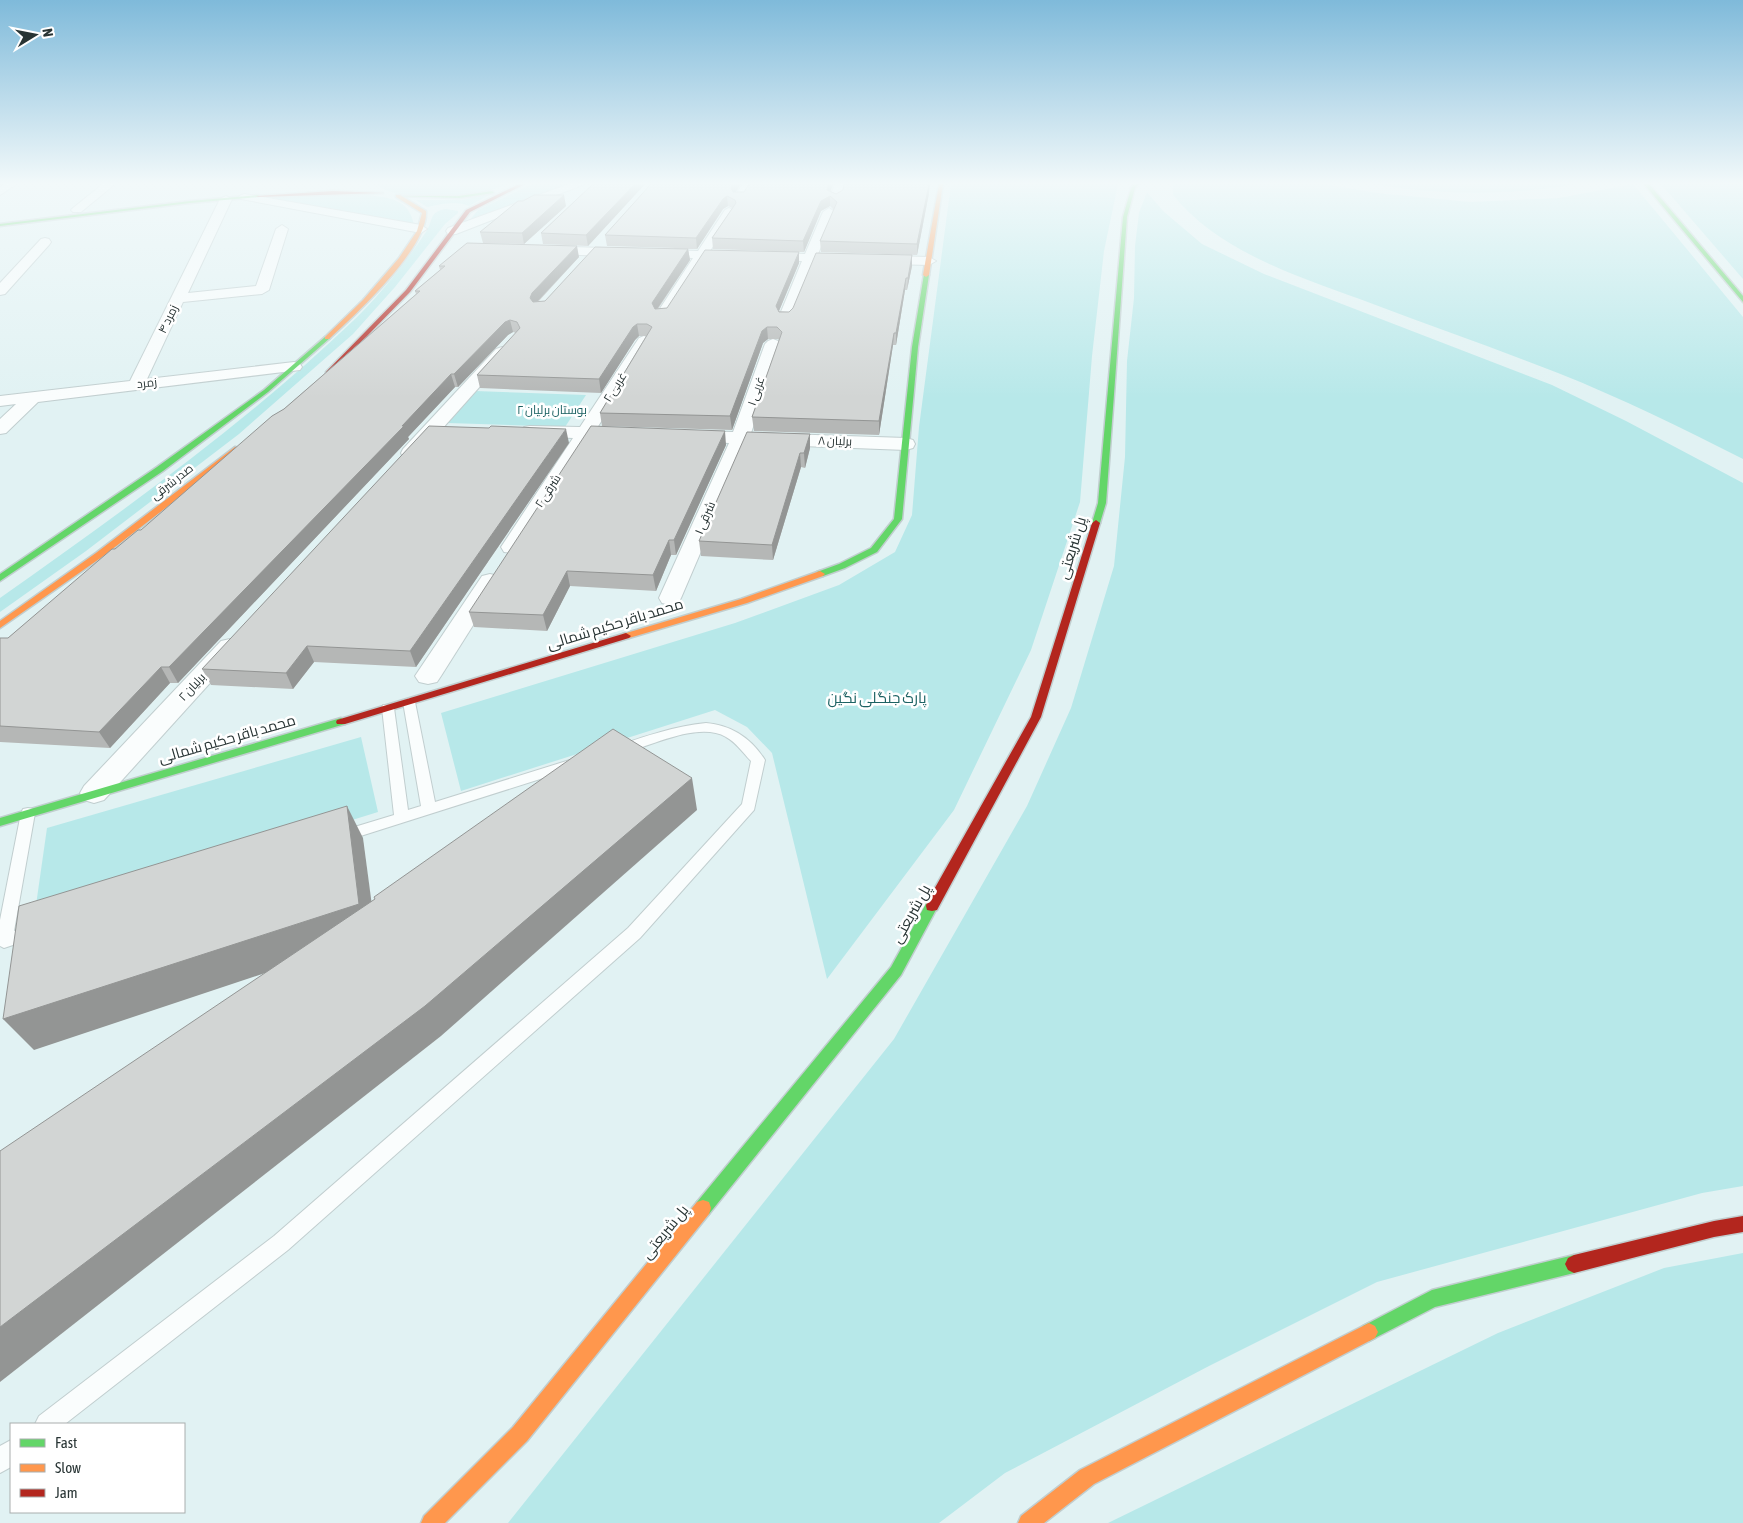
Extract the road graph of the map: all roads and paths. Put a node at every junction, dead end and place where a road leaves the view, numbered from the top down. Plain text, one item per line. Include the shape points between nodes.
1 (33, 255) edge
2 (199, 255) edge
3 (274, 255) edge
4 (403, 255) edge
5 (434, 255) edge
6 (589, 255) edge
7 (701, 255) edge
8 (704, 255) edge
9 (811, 255) edge
10 (930, 255) edge
11 (1122, 255) edge
12 (1705, 255) edge
13 (810, 258) junction
14 (929, 261) junction
15 (580, 266) edge
16 (0, 291) edge
17 (178, 298) junction
18 (1743, 300) edge
19 (662, 316) edge
20 (785, 319) edge
21 (514, 339) edge
22 (644, 341) edge
23 (773, 344) edge
24 (294, 367) junction
25 (318, 382) edge
26 (136, 384) junction
27 (33, 397) junction
28 (0, 401) edge
29 (0, 429) edge
30 (510, 430) edge
31 (587, 433) junction
32 (644, 435) edge
33 (673, 436) edge
34 (740, 438) junction
35 (245, 443) edge
36 (906, 444) junction
37 (393, 471) edge
38 (2, 576) edge
39 (670, 598) dead end
40 (0, 625) edge
41 (243, 632) edge
42 (428, 676) dead end
43 (409, 702) junction
44 (388, 708) junction
45 (607, 754) edge
46 (588, 760) edge
47 (94, 793) junction
48 (429, 809) junction
49 (28, 813) junction
50 (402, 817) junction
51 (0, 822) edge
52 (325, 841) edge
53 (51, 926) edge
54 (1743, 1224) edge
55 (48, 1423) edge
56 (10, 1453) edge
57 (0, 1461) edge
58 (431, 1523) edge
59 (1028, 1523) edge

1 - 16 street
2 - 17 street, زمرد ۴
3 - 17 street via 262,290
4 - 24 main road, صدر شرقی via 345,322
5 - 25 main road via 408,291
6 - 15 street
7 - 19 street
8 - 13 street
9 - 13 street
10 - 14 main road, محمد باقر حکیم شمالی
11 - 58 main road, پل شریعتی via 1102,503 1036,717 896,971 520,1434
12 - 18 main road
13 - 14 street
13 - 20 street
14 - 36 main road, محمد باقر حکیم شمالی
17 - 26 street, زمرد ۴
21 - 37 street via 443,428
22 - 31 street, ۲ غربی
23 - 34 street, ۱ غربی
24 - 26 street, زمرد
24 - 38 main road, صدر شرقی via 160,469
26 - 27 street, زمرد
27 - 28 street, زمرد
27 - 29 street
30 - 31 street
31 - 32 street
31 - 42 street, ۲ شرقی
33 - 34 street, برلیان ۸
34 - 36 street, برلیان ۸
34 - 39 street, ۱ شرقی
35 - 40 main road, صدر شرقی via 99,555
36 - 43 main road, محمد باقر حکیم شمالی via 898,519 874,550 842,566 744,601
41 - 47 street, برلیان ۲
43 - 44 main road, محمد باقر حکیم شمالی
43 - 48 lane
44 - 47 main road, محمد باقر حکیم شمالی
44 - 50 lane
45 - 55 lane via 682,730 714,727 731,733 758,760 748,806 626,940 281,1243
46 - 48 lane
47 - 49 main road, محمد باقر حکیم شمالی
48 - 50 lane
49 - 51 main road, محمد باقر حکیم شمالی
49 - 53 lane via 4,941
50 - 52 lane
54 - 59 main road via 1432,1299 1087,1477
56 - 57 lane

